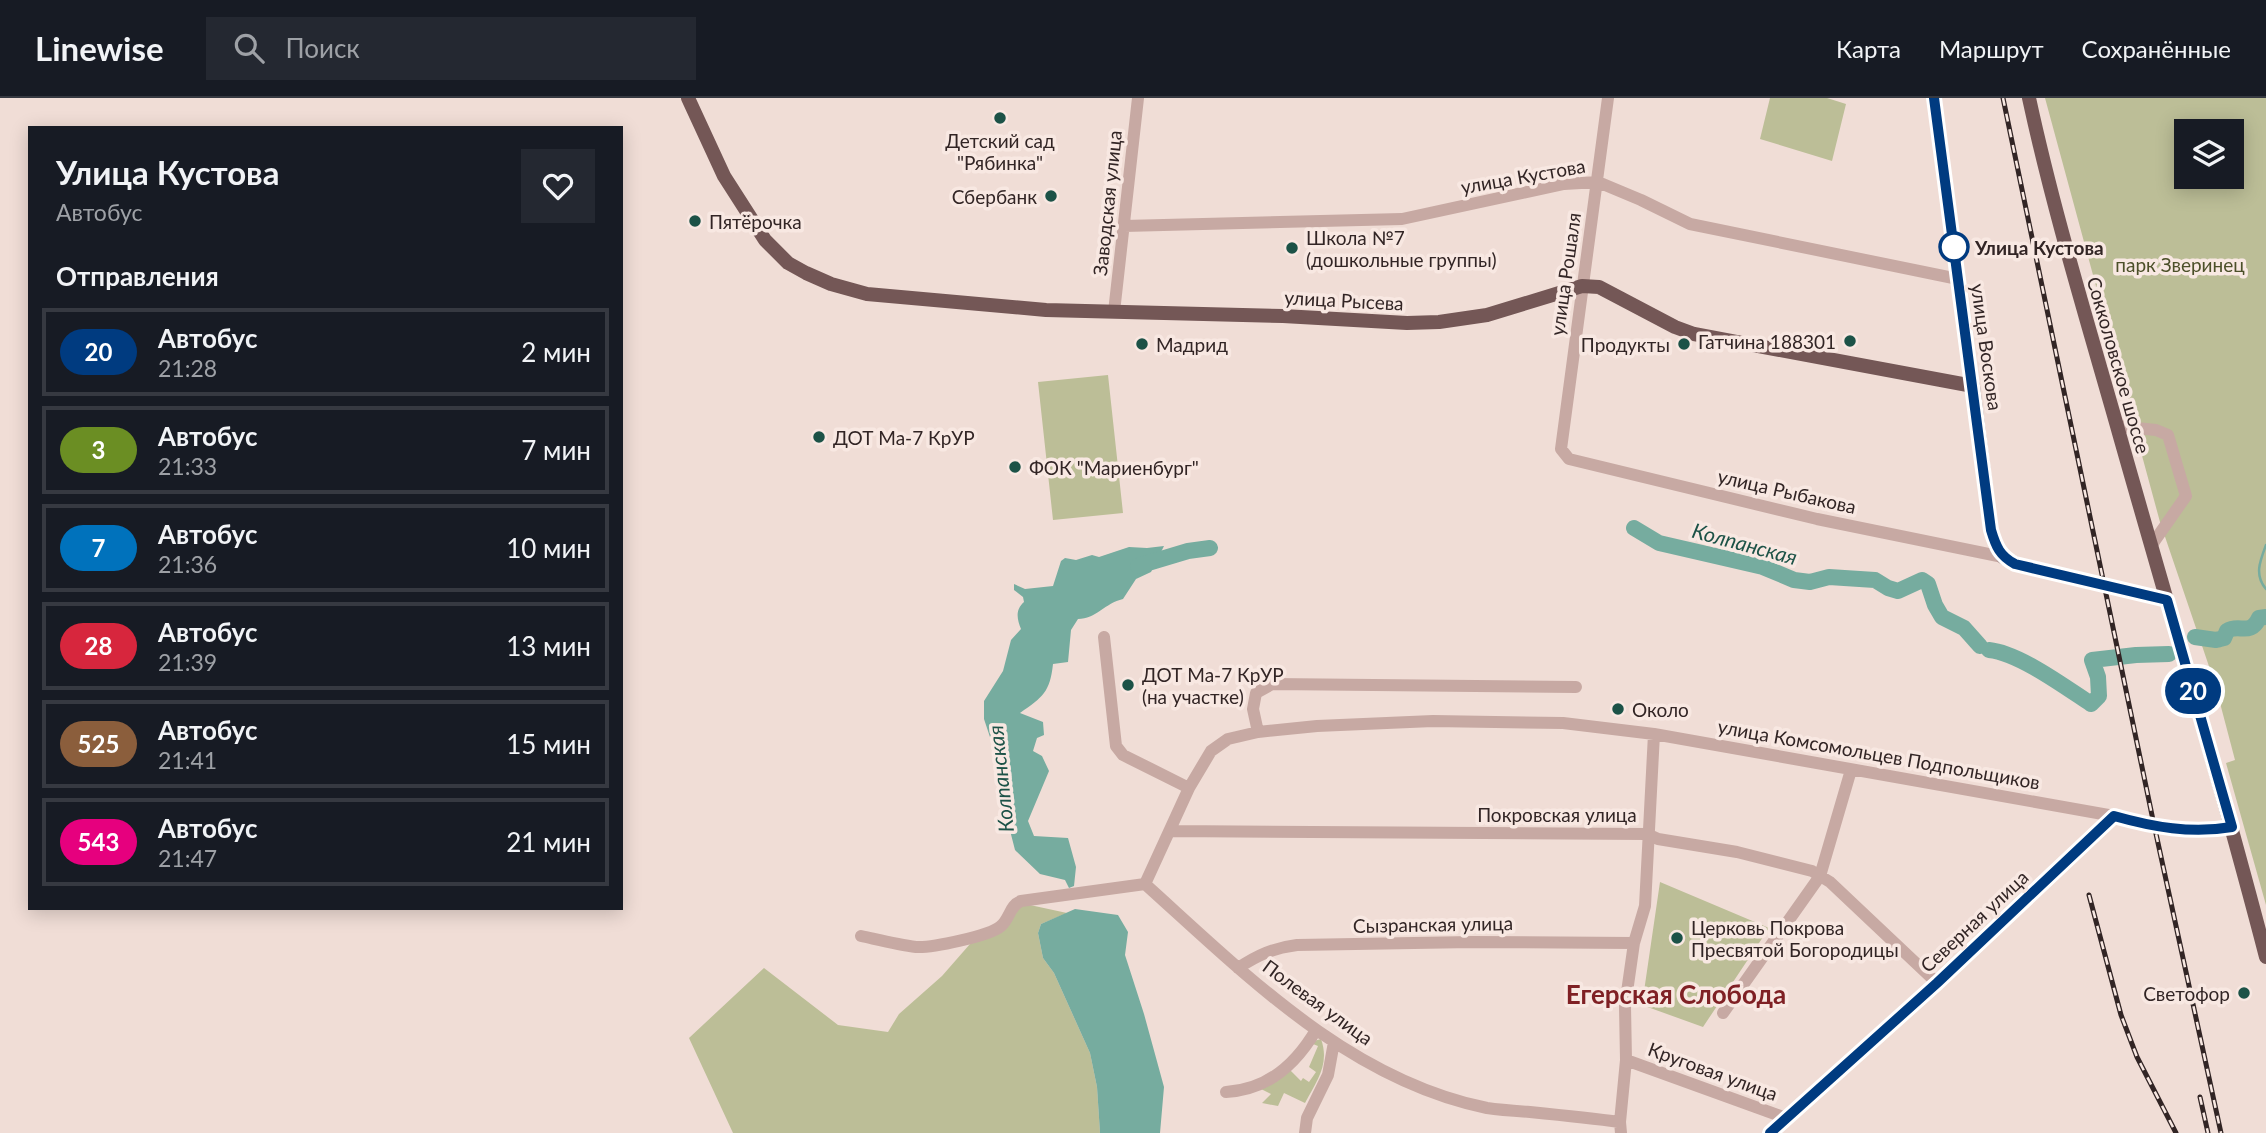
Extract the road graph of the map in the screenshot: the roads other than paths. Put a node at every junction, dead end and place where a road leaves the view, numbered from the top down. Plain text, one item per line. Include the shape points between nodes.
1 (688, 98) edge
2 (1138, 98) edge
3 (1608, 98) edge
4 (1934, 98) edge
5 (2028, 98) edge
6 (1598, 182) junction
7 (1124, 226) junction
8 (1958, 279) junction
9 (1582, 286) junction
10 (1114, 312) junction
11 (1973, 386) junction
12 (2117, 426) junction
13 (1565, 456) joint
14 (2151, 546) junction
15 (1995, 552) junction
16 (2167, 600) junction
17 (1104, 637) dead end
18 (1576, 687) dead end
19 (1258, 732) junction
20 (1654, 734) junction
21 (1851, 770) junction
22 (1189, 788) junction
23 (2114, 816) junction
24 (2232, 827) junction
25 (1170, 831) junction
26 (1647, 834) junction
27 (1820, 876) junction
28 (1145, 884) junction
29 (861, 936) dead end
30 (1634, 943) junction
31 (2266, 957) edge
32 (1238, 968) junction
33 (1937, 983) junction
34 (1723, 1013) dead end
35 (1316, 1030) junction
36 (1334, 1042) junction
37 (1626, 1060) junction
38 (1226, 1092) dead end
39 (1786, 1118) junction
40 (1620, 1127) edge
41 (1304, 1133) edge
42 (1770, 1133) edge

1 - 10 main road, улица Рысева via 733,193 758,231 788,263 831,284 867,294
2 - 7 street, Заводская улица
3 - 6 street, улица Рошаля
4 - 8 street, улица Воскова
5 - 12 main road, Сокколовское шоссе
6 - 7 street, улица Кустова via 1564,184 1402,219
6 - 8 street, улица Кустова via 1690,224
6 - 9 street, улица Рошаля
7 - 10 street, Заводская улица
8 - 11 street, улица Воскова
9 - 10 main road, улица Рысева via 1487,315 1439,323
9 - 11 main road via 1599,287 1694,334
9 - 13 street, улица Рошаля via 1561,449
11 - 15 main road, улица Воскова
12 - 14 main road, Сокколовское шоссе
12 - 14 street via 2168,435 2176,460 2186,496
13 - 15 street, улица Рыбакова via 1817,519
14 - 16 main road, Сокколовское шоссе
15 - 16 main road via 2028,568
16 - 24 main road, Сокколовское шоссе
17 - 22 street via 1116,746 1123,755
18 - 19 street via 1272,684 1256,693
19 - 20 street, улица Комсомольцев Подпольщиков via 1433,721 1563,723
19 - 22 street, улица Комсомольцев Подпольщиков via 1228,739 1211,751
20 - 21 street, улица Комсомольцев Подпольщиков
20 - 26 street
21 - 23 street, улица Комсомольцев Подпольщиков
21 - 27 street
22 - 25 street, улица Комсомольцев Подпольщиков
23 - 24 street via 2154,827 2201,831
23 - 33 street, Северная улица
24 - 31 main road, Сокколовское шоссе
25 - 26 street, Покровская улица
25 - 28 street, улица Комсомольцев Подпольщиков
26 - 27 street, Покровская улица via 1737,852
26 - 30 street via 1645,906
27 - 33 street, Покровская улица
27 - 34 street
28 - 29 street via 1016,902 1001,926 981,936 918,947
28 - 32 street, Полевая улица
30 - 32 street, Сызранская улица via 1297,945 1261,953
30 - 37 street via 1625,1006
32 - 35 street, Полевая улица
33 - 39 street, Северная улица
35 - 36 street, Полевая улица
35 - 38 street via 1290,1065 1268,1081
36 - 40 street, Полевая улица via 1398,1079 1443,1096 1488,1108
36 - 41 street via 1328,1075
37 - 39 street, Круговая улица
37 - 40 street
39 - 42 street, Северная улица

